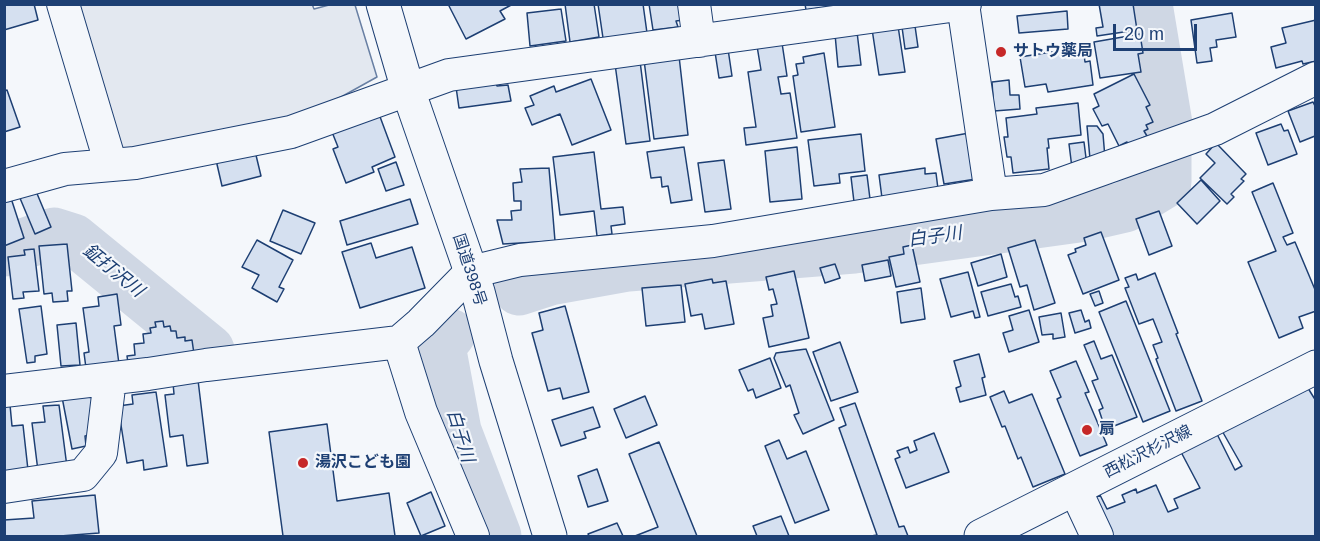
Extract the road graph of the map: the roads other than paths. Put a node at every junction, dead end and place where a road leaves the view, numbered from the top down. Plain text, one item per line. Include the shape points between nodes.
1 (63, 4) edge
2 (383, 4) edge
3 (694, 4) edge
4 (964, 5) edge
5 (699, 41) junction
6 (1316, 78) edge
7 (408, 90) junction
8 (111, 165) junction
9 (4, 186) edge
10 (990, 194) junction
11 (471, 272) junction
12 (399, 342) junction
13 (1316, 367) edge
14 (110, 379) junction
15 (4, 391) edge
16 (4, 487) edge
17 (1076, 489) junction
18 (473, 537) edge
19 (550, 537) edge
20 (981, 537) edge
21 (1097, 537) edge

1 - 8 street
2 - 7 main road, 国道398号
3 - 5 street
4 - 5 street
4 - 10 street
5 - 7 street via 449,75
6 - 10 street via 1215,129 1134,158 1044,190
7 - 8 street via 291,132
7 - 11 main road, 国道398号
8 - 9 street via 65,169
10 - 11 street via 713,241 520,260
11 - 12 street
11 - 19 main road, 国道398号
12 - 14 street
12 - 18 street via 421,412
13 - 17 main road, 西松沢杉沢線
14 - 15 street
14 - 16 street via 101,453 83,475
17 - 20 main road, 西松沢杉沢線
17 - 21 street

